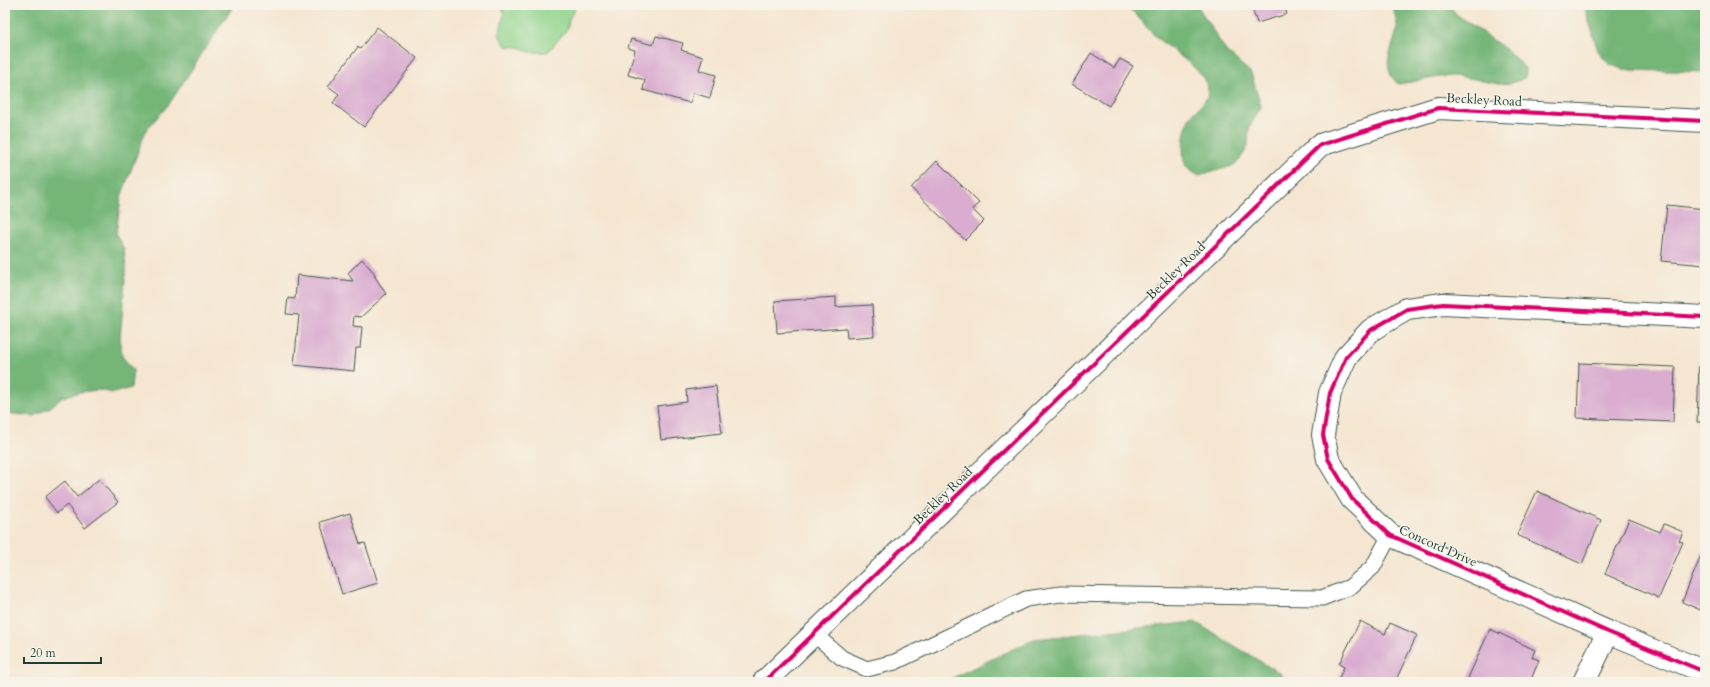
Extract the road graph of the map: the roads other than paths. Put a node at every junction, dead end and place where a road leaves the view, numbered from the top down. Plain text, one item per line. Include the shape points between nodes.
1 (1705, 122) edge
2 (1705, 317) edge
3 (1390, 535) junction
4 (1608, 632) junction
5 (814, 634) junction
6 (1705, 672) edge
7 (764, 682) edge
8 (1584, 682) edge

1 - 5 street, Beckley Road via 1438,108 1320,146
2 - 3 street, Concord Drive via 1443,304 1407,309 1371,330 1346,357 1330,393 1323,436 1328,459 1352,499
3 - 4 street, Concord Drive
3 - 5 lane via 1373,566 1350,587 1322,598 1061,594 1026,599 895,662 867,669 842,658
4 - 6 street, Concord Drive
4 - 8 street
5 - 7 street, Beckley Road

